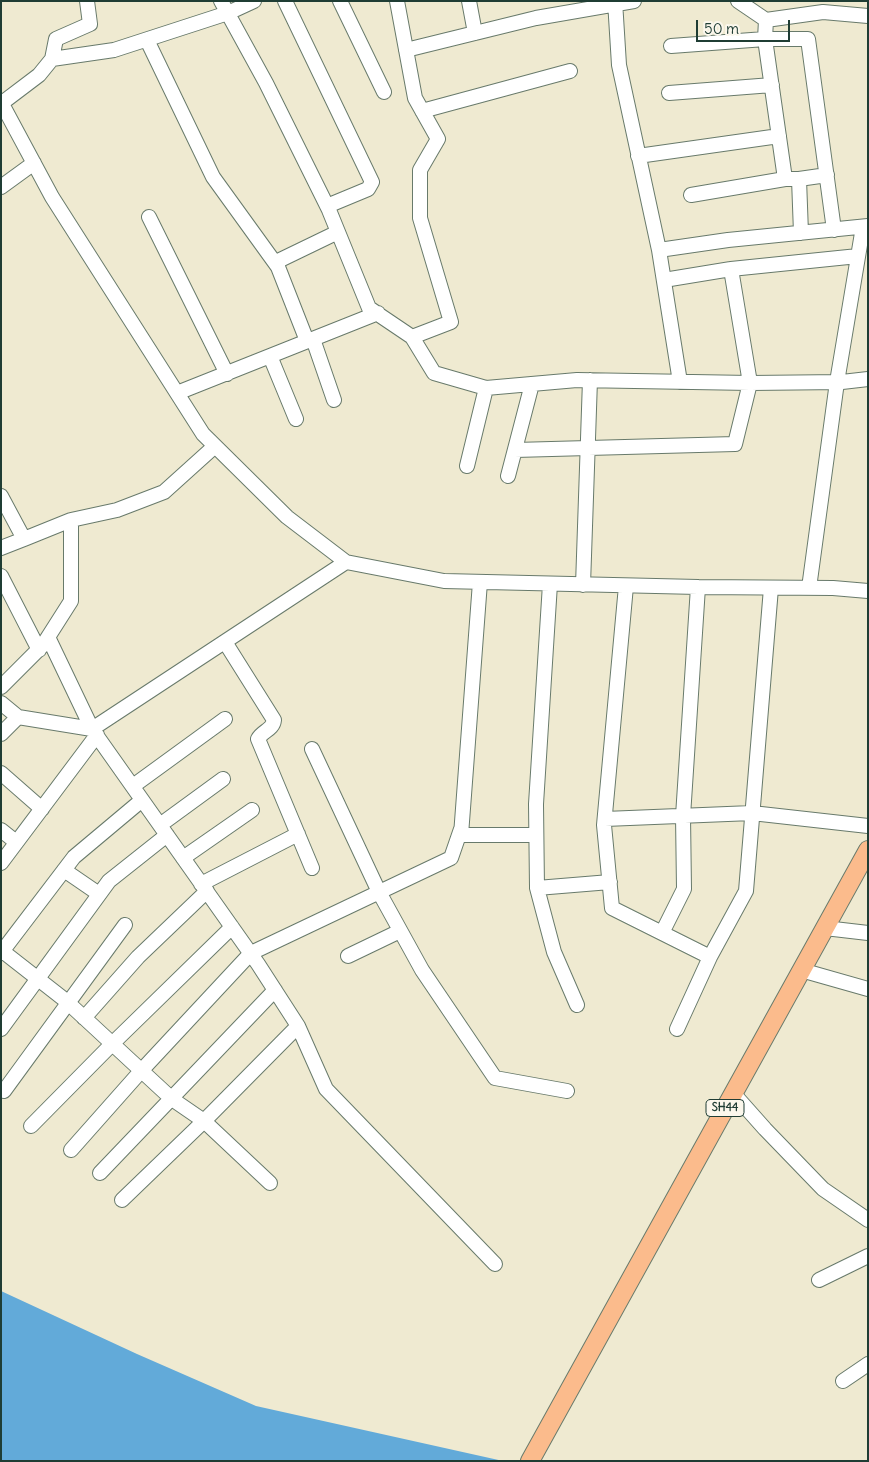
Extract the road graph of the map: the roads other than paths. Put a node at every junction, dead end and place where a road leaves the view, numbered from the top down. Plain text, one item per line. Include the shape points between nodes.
1 (87, 1) edge
2 (254, 1) edge
3 (286, 1) edge
4 (340, 1) edge
5 (396, 1) edge
6 (469, 1) edge
7 (634, 1) edge
8 (738, 1) edge
9 (615, 3) edge
10 (225, 7) edge
11 (868, 16) edge
12 (766, 20) junction
13 (475, 33) junction
14 (765, 39) junction
15 (147, 40) junction
16 (671, 46) dead end
17 (406, 50) junction
18 (52, 59) junction
19 (570, 71) dead end
20 (772, 85) junction
21 (384, 92) dead end
22 (669, 93) dead end
23 (2, 103) edge
24 (422, 111) junction
25 (779, 136) junction
26 (638, 156) junction
27 (34, 163) junction
28 (827, 175) junction
29 (792, 179) junction
30 (1, 186) edge
31 (690, 195) dead end
32 (327, 206) junction
33 (149, 217) dead end
34 (866, 226) edge
35 (834, 230) junction
36 (338, 232) junction
37 (801, 233) junction
38 (659, 250) junction
39 (858, 256) junction
40 (278, 267) junction
41 (731, 269) junction
42 (664, 280) junction
43 (378, 313) junction
44 (412, 337) junction
45 (310, 340) junction
46 (270, 356) junction
47 (226, 374) junction
48 (868, 379) edge
49 (590, 380) junction
50 (680, 382) junction
51 (837, 382) junction
52 (750, 383) junction
53 (532, 384) junction
54 (486, 388) junction
55 (177, 393) junction
56 (334, 400) dead end
57 (296, 419) dead end
58 (215, 446) junction
59 (588, 448) junction
60 (515, 450) junction
61 (468, 466) dead end
62 (508, 476) dead end
63 (1, 496) edge
64 (71, 520) junction
65 (24, 539) junction
66 (1, 548) edge
67 (346, 562) junction
68 (1, 576) edge
69 (480, 582) junction
70 (550, 584) junction
71 (583, 585) junction
72 (626, 586) junction
73 (698, 587) junction
74 (771, 588) junction
75 (809, 588) junction
76 (868, 591) edge
77 (48, 637) junction
78 (225, 642) junction
79 (39, 650) junction
80 (1, 687) edge
81 (1, 703) edge
82 (18, 717) junction
83 (225, 719) dead end
84 (95, 732) junction
85 (1, 734) edge
86 (312, 749) dead end
87 (1, 774) edge
88 (223, 779) dead end
89 (133, 786) junction
90 (142, 800) junction
91 (42, 809) junction
92 (252, 810) dead end
93 (752, 813) junction
94 (683, 816) junction
95 (605, 819) junction
96 (868, 826) edge
97 (1, 830) edge
98 (163, 830) junction
99 (461, 830) junction
100 (298, 834) junction
101 (536, 835) junction
102 (16, 842) junction
103 (868, 850) edge
104 (183, 858) junction
105 (1, 863) edge
106 (312, 868) dead end
107 (64, 870) junction
108 (862, 873) edge
109 (610, 882) junction
110 (204, 887) junction
111 (537, 888) junction
112 (379, 892) junction
113 (99, 894) junction
114 (125, 926) dead end
115 (232, 927) junction
116 (825, 928) junction
117 (400, 931) junction
118 (662, 933) junction
119 (868, 933) edge
120 (2, 951) edge
121 (251, 954) junction
122 (348, 956) dead end
123 (710, 957) junction
124 (801, 970) junction
125 (38, 979) junction
126 (868, 989) edge
127 (275, 990) junction
128 (68, 1004) junction
129 (577, 1005) dead end
130 (84, 1018) junction
131 (298, 1026) junction
132 (1, 1029) edge
133 (676, 1029) dead end
134 (112, 1044) junction
135 (141, 1071) junction
136 (4, 1091) dead end
137 (567, 1092) dead end
138 (733, 1093) junction
139 (172, 1100) junction
140 (204, 1121) junction
141 (32, 1126) dead end
142 (71, 1150) dead end
143 (100, 1172) dead end
144 (270, 1183) dead end
145 (122, 1200) dead end
146 (868, 1203) edge
147 (855, 1211) junction
148 (868, 1220) edge
149 (868, 1256) edge
150 (495, 1264) dead end
151 (819, 1280) dead end
152 (868, 1364) edge
153 (843, 1381) dead end
154 (530, 1461) edge

1 - 18 street via 90,24 56,39
2 - 10 street
3 - 32 street via 372,182 368,189
4 - 21 street
5 - 17 street
6 - 13 street
7 - 9 street
8 - 12 street
9 - 13 street
9 - 26 street via 619,65
10 - 15 street
10 - 32 street
11 - 12 street via 823,12
12 - 14 street
13 - 17 street
14 - 16 street
14 - 20 street
14 - 28 street via 808,39
15 - 18 street via 111,51
15 - 40 street via 213,178
17 - 24 street via 415,98
18 - 23 street via 39,75
19 - 24 street
20 - 22 street
20 - 25 street
23 - 27 street
24 - 44 street via 438,139 420,170 420,218 451,322
25 - 26 street
25 - 29 street
26 - 38 street
27 - 30 street
27 - 55 street via 52,197
28 - 29 street
28 - 35 street
29 - 31 street
29 - 37 street
32 - 36 street
33 - 47 street
34 - 35 street
34 - 39 street
35 - 37 street
36 - 40 street via 280,259
36 - 43 street via 369,308
37 - 38 street
38 - 42 street
39 - 41 street
39 - 51 street
40 - 45 street
41 - 42 street
41 - 52 street
42 - 50 street
43 - 44 street
43 - 45 street
44 - 54 street via 434,373
45 - 46 street
45 - 56 street
46 - 47 street
46 - 57 street
47 - 55 street
48 - 51 street
49 - 50 street
49 - 53 street
49 - 59 street
50 - 52 street
51 - 52 street
51 - 75 street
52 - 59 street via 735,444
53 - 54 street
53 - 60 street
54 - 61 street
55 - 58 street via 203,434
58 - 64 street via 164,492 117,510
58 - 67 street via 287,517
59 - 60 street
59 - 71 street
60 - 62 street
63 - 65 street
64 - 65 street
64 - 77 street via 71,601
65 - 66 street
67 - 69 street via 444,581
67 - 78 street
68 - 79 street
69 - 70 street
69 - 99 street
70 - 71 street
70 - 101 street
71 - 72 street
72 - 73 street
72 - 95 street
73 - 74 street
73 - 94 street
74 - 75 street
74 - 93 street
75 - 76 street
77 - 79 street
77 - 84 street
78 - 84 street
78 - 100 street via 274,720 273,726 258,739
79 - 80 street
81 - 82 street
82 - 84 street
82 - 85 street
83 - 89 street
84 - 89 street
84 - 91 street
86 - 112 street
87 - 91 street
88 - 98 street
89 - 90 street
90 - 98 street
90 - 107 street via 74,856
91 - 102 street
92 - 104 street
93 - 94 street
93 - 96 street
93 - 123 street via 746,891
94 - 95 street
94 - 118 street via 684,889
95 - 109 street
97 - 102 street
98 - 104 street
98 - 113 street via 108,881
99 - 101 street via 461,835
99 - 112 street via 451,858
100 - 106 street
100 - 110 street
101 - 111 street
102 - 105 street
103 - 108 main road, SH44
104 - 110 street
107 - 113 street
107 - 120 street
108 - 116 main road, SH44
109 - 111 street
109 - 118 street via 612,908
110 - 115 street
110 - 130 street
111 - 129 street via 554,952
112 - 117 street
112 - 121 street
113 - 125 street
114 - 128 street
115 - 121 street
115 - 134 street
116 - 119 street
116 - 124 main road, SH44
117 - 122 street
117 - 137 street via 422,970 495,1078
118 - 123 street
120 - 125 street
121 - 127 street
121 - 135 street
123 - 133 street
124 - 126 street
124 - 138 main road, SH44
125 - 128 street
125 - 132 street
127 - 131 street
127 - 139 street
128 - 130 street
128 - 136 street
130 - 134 street
131 - 140 street
131 - 150 street via 326,1089
134 - 135 street
134 - 141 street
135 - 139 street
135 - 142 street
138 - 147 street via 823,1189
138 - 154 main road, SH44
139 - 140 street
139 - 143 street
140 - 144 street
140 - 145 street
146 - 147 street
147 - 148 street
149 - 151 street
152 - 153 street

